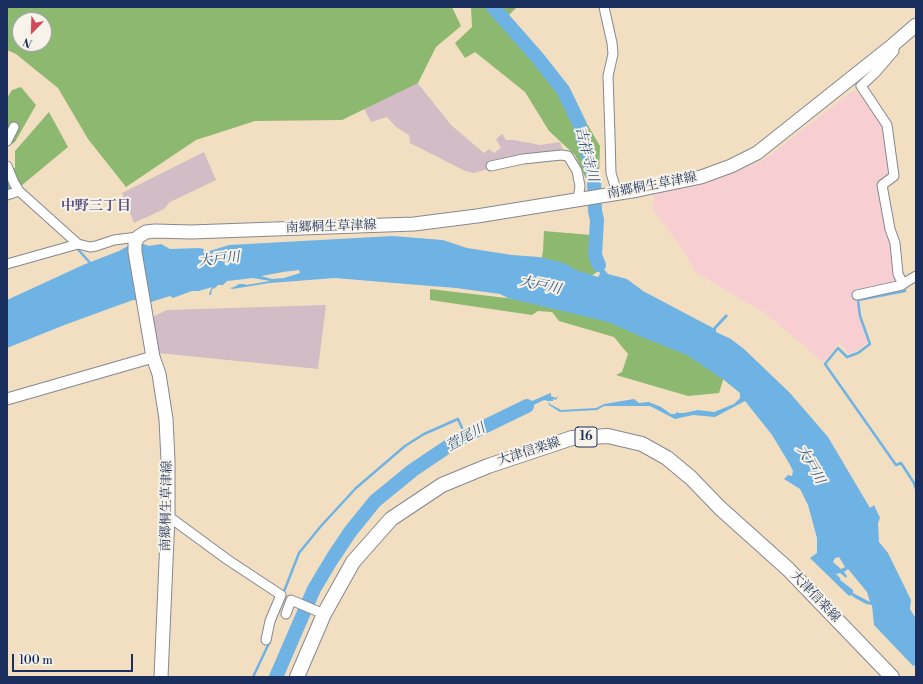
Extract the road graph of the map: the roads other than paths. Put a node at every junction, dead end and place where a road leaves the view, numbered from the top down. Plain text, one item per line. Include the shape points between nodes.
1 (604, 7) edge
2 (916, 25) edge
3 (894, 44) junction
4 (14, 127) dead end
5 (7, 141) edge
6 (7, 166) edge
7 (490, 166) dead end
8 (19, 191) junction
9 (617, 193) junction
10 (7, 195) edge
11 (580, 199) junction
12 (137, 240) junction
13 (75, 244) junction
14 (7, 264) edge
15 (916, 276) edge
16 (903, 284) junction
17 (857, 295) dead end
18 (153, 357) junction
19 (7, 399) edge
20 (168, 516) junction
21 (321, 613) junction
22 (286, 614) dead end
23 (266, 640) dead end
24 (162, 677) edge
25 (297, 677) edge
26 (892, 677) edge

1 - 9 street via 613,54 608,76 612,173
2 - 3 main road, 南郷桐生草津線
3 - 9 main road, 南郷桐生草津線 via 757,153 701,177
3 - 16 street via 894,51 861,86 886,125 894,176 882,185 890,230 895,243 898,274
4 - 5 street
6 - 8 street
7 - 11 street via 523,159 568,156 577,170
8 - 10 street
8 - 13 street
9 - 11 main road, 南郷桐生草津線
11 - 12 main road, 南郷桐生草津線 via 414,224 155,231 146,232
12 - 13 street via 114,240 90,247
12 - 18 main road, 南郷桐生草津線 via 135,252
13 - 14 street
15 - 16 street
16 - 17 street
18 - 19 street
18 - 20 main road, 南郷桐生草津線 via 159,374 166,419
20 - 23 street via 281,595 270,621
20 - 24 main road, 南郷桐生草津線
21 - 22 street via 291,600
21 - 25 main road, 大津信楽線 / 16
21 - 26 main road, 大津信楽線 / 16 via 354,562 391,519 442,485 509,458 572,438 608,436 642,444 679,468 788,569

